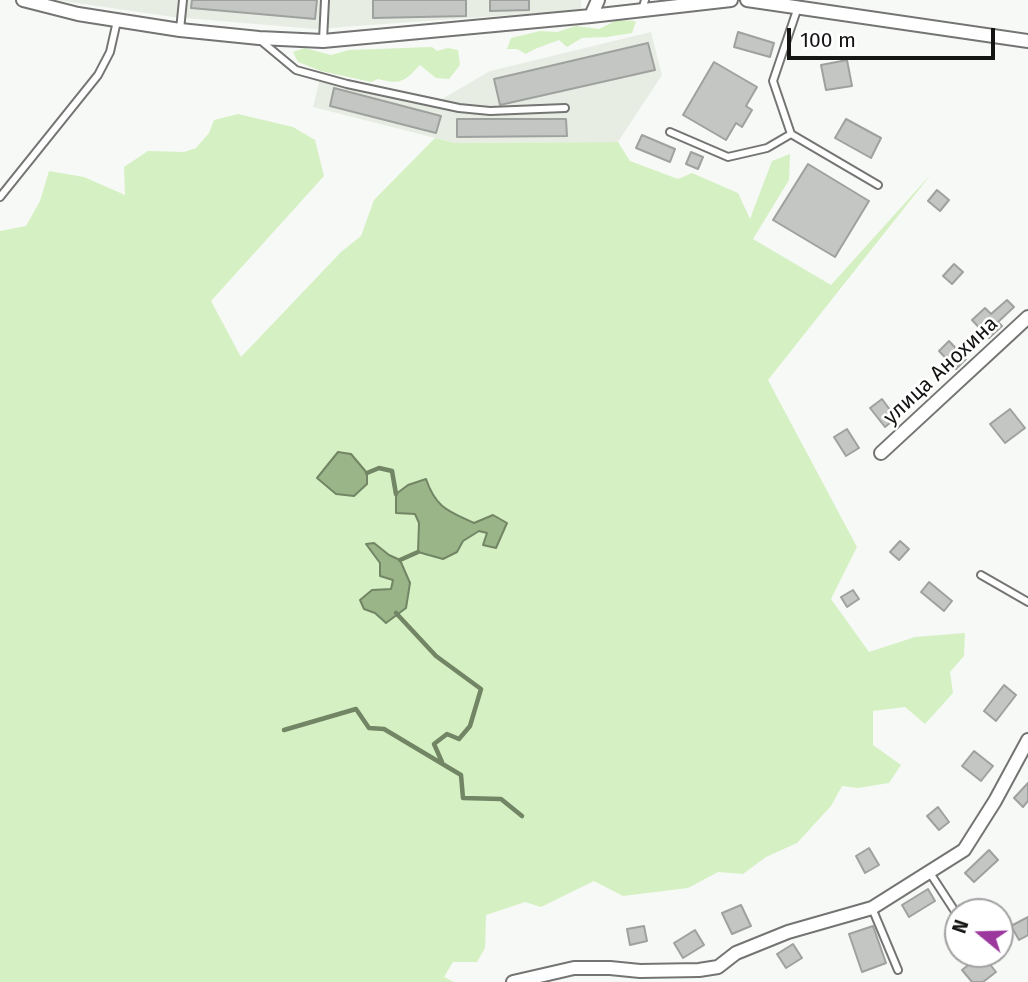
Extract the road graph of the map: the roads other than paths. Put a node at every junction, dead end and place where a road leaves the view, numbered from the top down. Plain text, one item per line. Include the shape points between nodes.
1 (23, 0) edge
2 (183, 0) edge
3 (325, 0) edge
4 (598, 0) edge
5 (731, 0) edge
6 (747, 0) edge
7 (643, 5) edge
8 (798, 7) junction
9 (591, 16) junction
10 (117, 21) junction
11 (180, 30) junction
12 (259, 38) junction
13 (323, 41) junction
14 (1028, 41) edge
15 (565, 108) dead end
16 (670, 132) dead end
17 (791, 134) junction
18 (878, 185) dead end
19 (0, 197) edge
20 (1028, 317) edge
21 (881, 453) dead end
22 (981, 575) dead end
23 (1028, 602) edge
24 (1028, 740) edge
25 (930, 873) junction
26 (946, 898) edge
27 (872, 908) junction
28 (718, 967) junction
29 (898, 970) dead end
30 (513, 982) edge
31 (711, 982) edge

1 - 10 street
2 - 11 lane
3 - 13 lane
4 - 9 street
5 - 7 street
6 - 8 street
7 - 9 street
8 - 14 street
8 - 17 lane via 774,81
9 - 13 street
10 - 11 street
10 - 19 lane via 110,52 98,75
11 - 12 street
12 - 13 street
12 - 15 lane via 296,71 347,84 460,108
16 - 17 lane via 728,157 767,148
17 - 18 lane
20 - 21 street, улица Анохина
22 - 23 lane
24 - 25 street via 964,850
25 - 26 lane
25 - 27 street
27 - 28 street via 788,932 736,953
27 - 29 lane
28 - 30 street via 574,968
28 - 31 street

